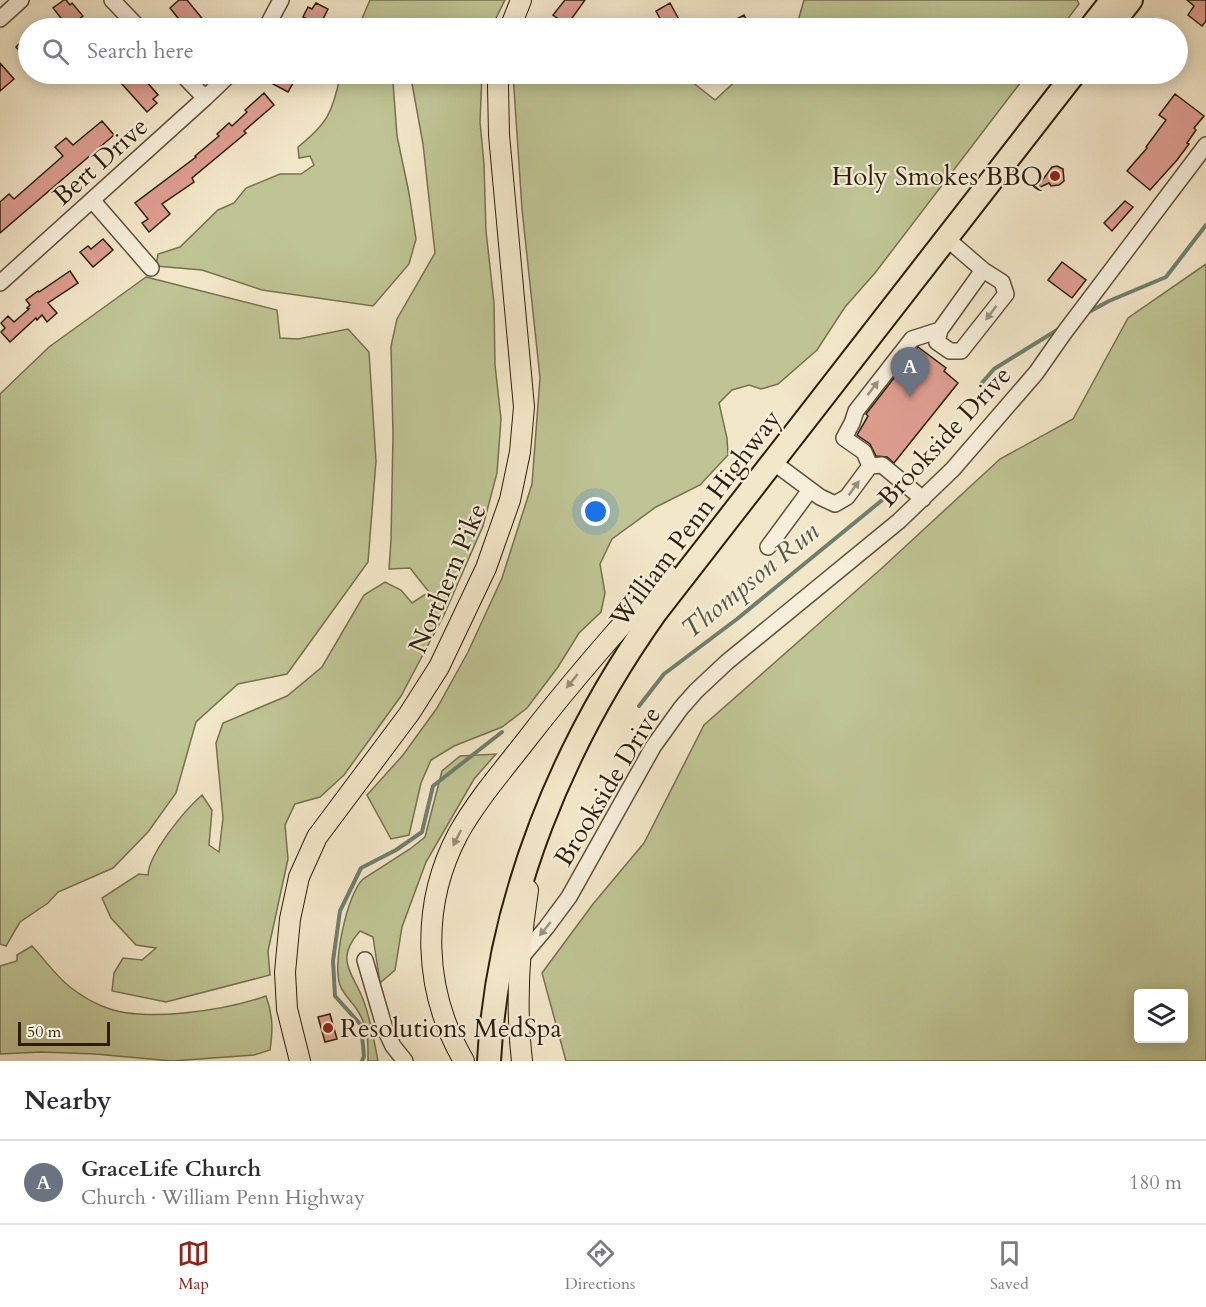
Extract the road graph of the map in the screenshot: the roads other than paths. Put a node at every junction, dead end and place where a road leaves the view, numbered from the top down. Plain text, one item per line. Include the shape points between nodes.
1 (21, 0) edge
2 (112, 0) edge
3 (281, 0) edge
4 (521, 0) edge
5 (1112, 0) edge
6 (1131, 0) edge
7 (129, 18) edge
8 (271, 18) edge
9 (514, 18) edge
10 (1098, 18) edge
11 (1117, 18) edge
12 (0, 19) edge
13 (192, 84) edge
14 (220, 84) edge
15 (498, 84) edge
16 (1047, 84) edge
17 (1066, 84) edge
18 (205, 98) junction
19 (1206, 145) edge
20 (92, 200) junction
21 (946, 238) junction
22 (151, 268) dead end
23 (983, 270) junction
24 (0, 283) edge
25 (940, 330) junction
26 (773, 462) junction
27 (870, 466) junction
28 (810, 490) junction
29 (923, 500) junction
30 (768, 547) dead end
31 (667, 574) junction
32 (535, 840) junction
33 (365, 960) dead end
34 (519, 960) junction
35 (467, 1060) edge
36 (300, 1061) edge
37 (405, 1061) edge
38 (489, 1061) edge
39 (522, 1061) edge

1 - 12 street
2 - 7 street
3 - 8 street
4 - 9 main road
5 - 10 highway
6 - 11 highway
13 - 18 street
14 - 18 street, Bert Drive
15 - 36 main road, Northern Pike via 499,135 524,407 520,452 510,500 486,568 440,667 317,837 299,877 287,940 285,991 289,1024
16 - 31 highway, William Penn Highway
17 - 21 highway, William Penn Highway
18 - 20 street, Bert Drive
19 - 29 street, Brookside Drive via 1036,373
20 - 22 street
20 - 24 street, Bert Drive
21 - 23 street
21 - 26 highway, William Penn Highway
23 - 25 street
23 -> 25 street via 1002,282 1006,294 961,351 950,351 937,342
27 -> 25 street via 864,452 844,438 856,411 912,339
26 - 28 street
26 - 32 highway, William Penn Highway via 656,612 619,667 574,748
28 -> 27 street via 835,504 847,497
27 - 29 street via 882,465
28 - 30 street
29 -> 34 street, Brookside Drive via 696,691 653,747 569,897
31 - 35 highway, William Penn Highway via 595,679 533,804 494,928
31 -> 35 main road via 565,691 475,807 451,849 434,903 431,958 444,1018
32 - 34 main road
32 - 38 highway, William Penn Highway via 502,964
33 - 37 street via 385,1029
34 - 39 main road

